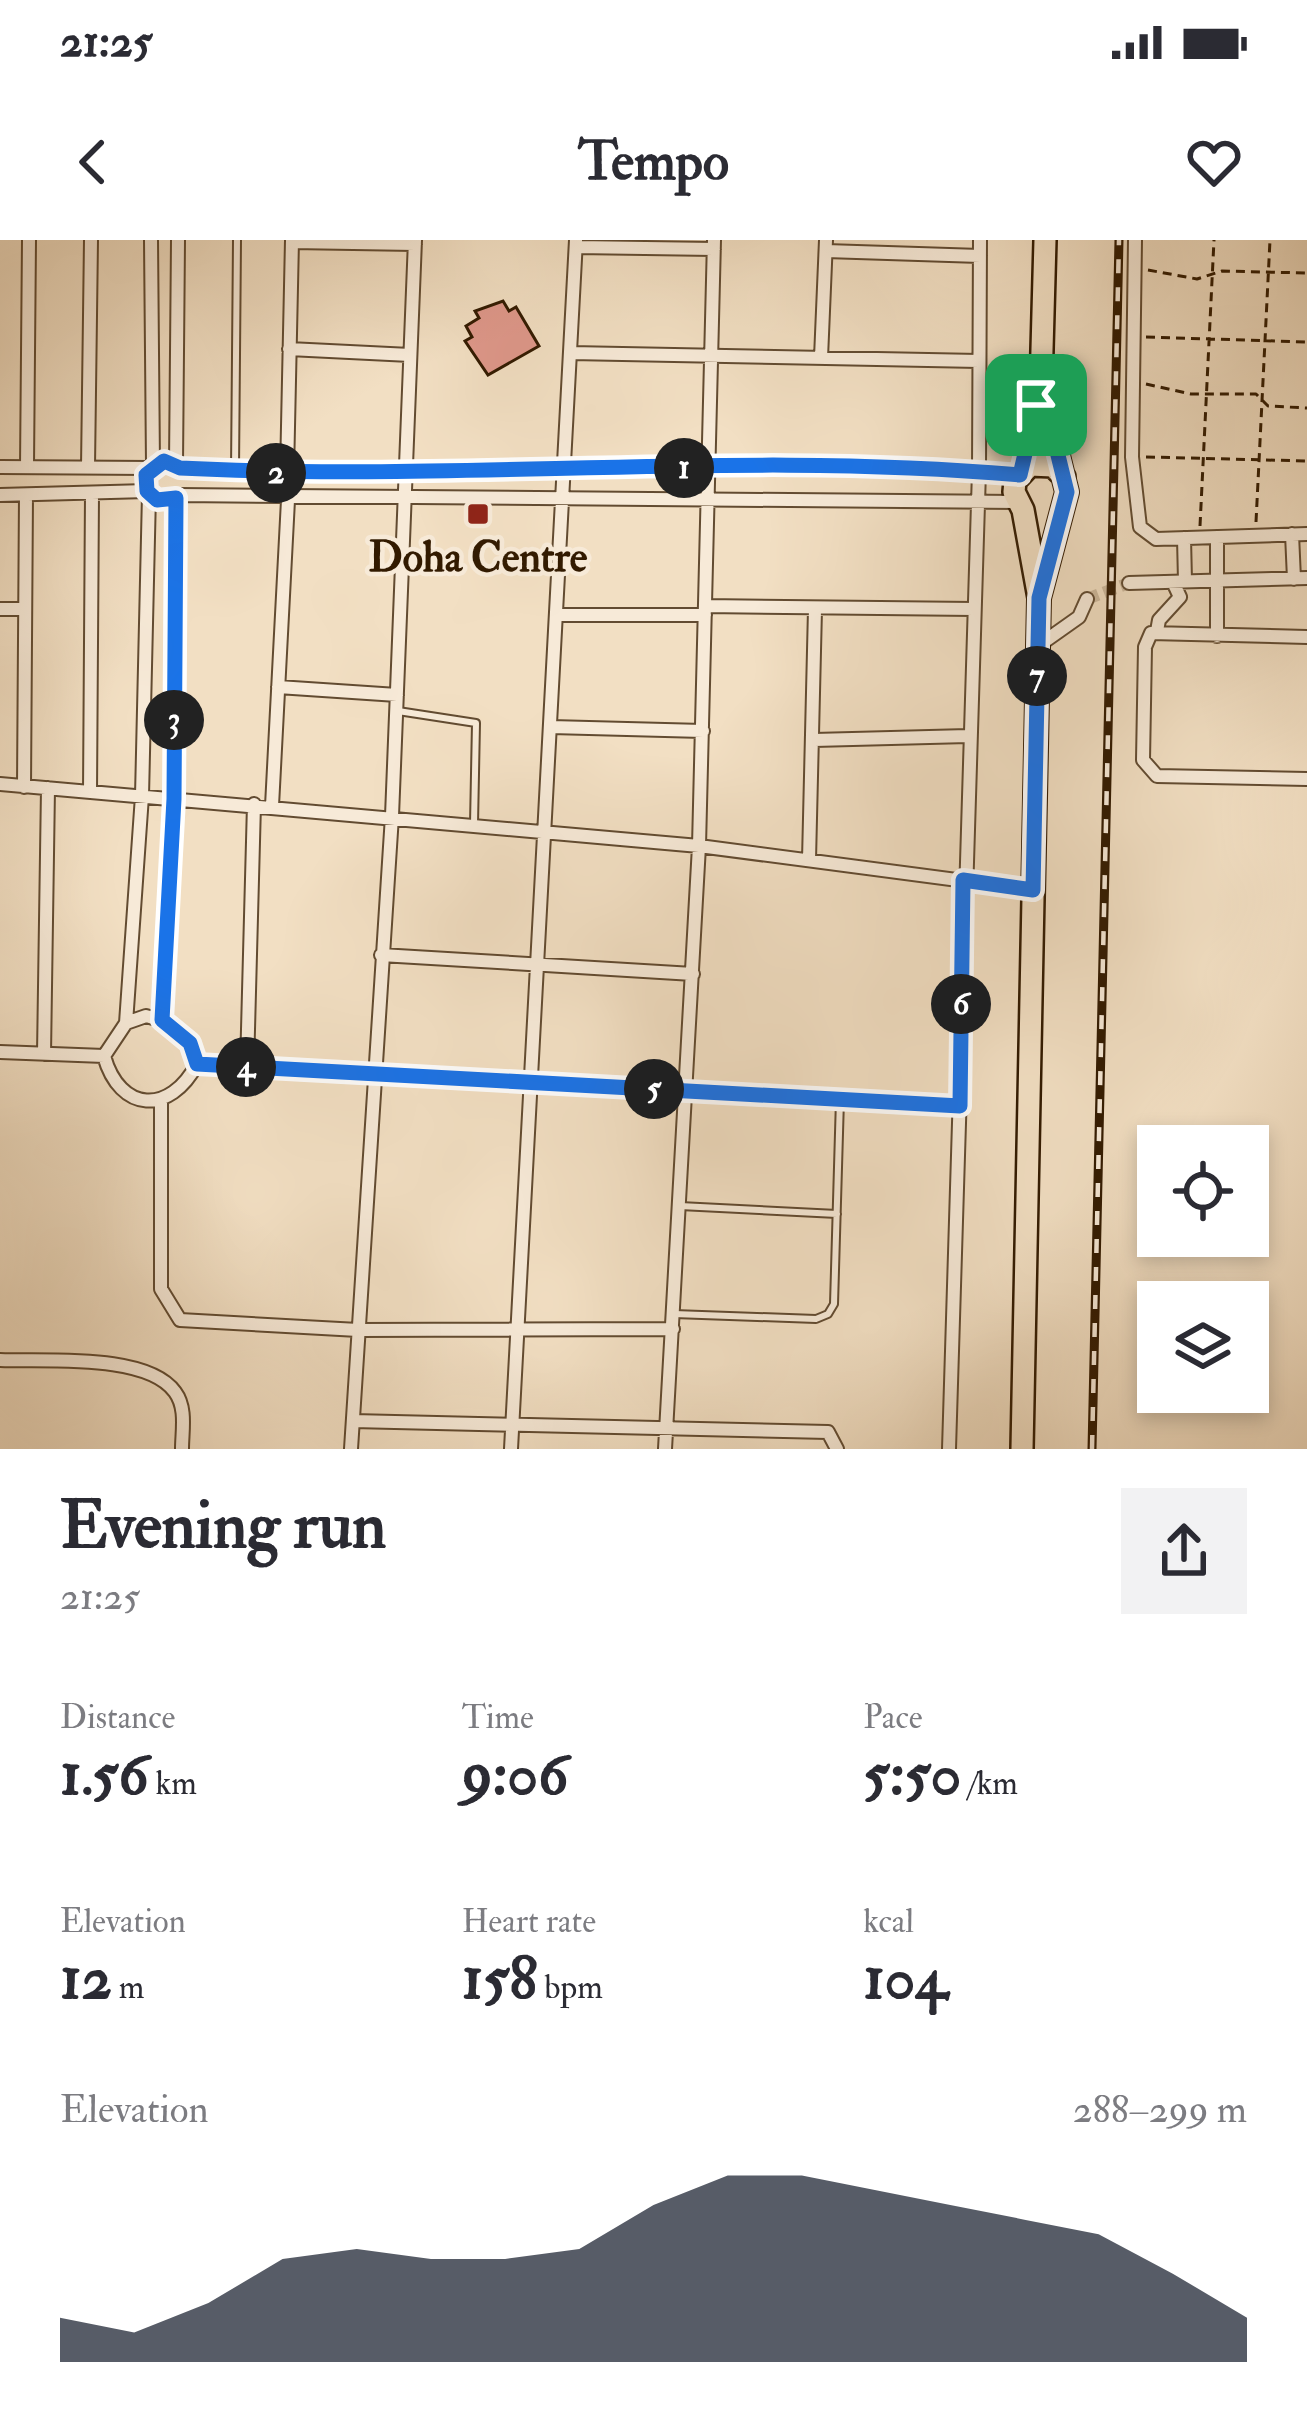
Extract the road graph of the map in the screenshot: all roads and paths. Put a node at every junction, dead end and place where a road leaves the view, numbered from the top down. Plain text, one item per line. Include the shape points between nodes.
1 (29, 240) edge
2 (91, 240) edge
3 (151, 240) edge
4 (178, 240) edge
5 (237, 240) edge
6 (980, 240) edge
7 (1045, 240) edge
8 (1135, 240) edge
9 (1214, 240) edge
10 (1270, 240) edge
11 (292, 241) edge
12 (415, 242) edge
13 (576, 244) edge
14 (714, 244) edge
15 (826, 246) edge
16 (980, 256) junction
17 (1134, 270) junction
18 (1213, 273) junction
19 (1307, 273) edge
20 (1268, 274) junction
21 (1132, 335) junction
22 (1208, 338) junction
23 (1266, 338) junction
24 (1307, 342) edge
25 (289, 349) junction
26 (571, 353) junction
27 (410, 355) junction
28 (712, 355) junction
29 (821, 358) junction
30 (979, 361) junction
31 (1132, 382) junction
32 (1041, 386) junction
33 (1208, 395) junction
34 (1260, 398) junction
35 (1307, 408) edge
36 (1132, 457) junction
37 (1207, 458) junction
38 (1259, 458) junction
39 (1307, 460) edge
40 (0, 466) edge
41 (28, 466) junction
42 (178, 466) junction
43 (88, 467) junction
44 (152, 467) junction
45 (711, 467) junction
46 (236, 471) junction
47 (565, 471) junction
48 (979, 471) junction
49 (1022, 472) junction
50 (287, 473) junction
51 (405, 474) junction
52 (1064, 477) junction
53 (148, 493) junction
54 (92, 494) junction
55 (0, 495) edge
56 (26, 495) junction
57 (711, 496) junction
58 (178, 497) junction
59 (564, 498) junction
60 (287, 500) junction
61 (405, 500) junction
62 (978, 504) junction
63 (1020, 506) junction
64 (1061, 507) junction
65 (1300, 534) edge
66 (1256, 536) junction
67 (1217, 537) junction
68 (1192, 538) junction
69 (1301, 579) edge
70 (1217, 581) junction
71 (1179, 582) junction
72 (1129, 583) tunnel mouth
73 (1039, 598) junction
74 (1087, 599) tunnel mouth
75 (0, 609) edge
76 (25, 609) junction
77 (815, 609) junction
78 (974, 609) junction
79 (705, 611) junction
80 (557, 615) junction
81 (1157, 631) junction
82 (1217, 635) junction
83 (1307, 637) edge
84 (1038, 646) junction
85 (278, 687) junction
86 (397, 695) junction
87 (395, 711) junction
88 (550, 727) junction
89 (703, 731) junction
90 (968, 736) junction
91 (814, 740) junction
92 (1307, 778) edge
93 (0, 784) edge
94 (24, 787) junction
95 (48, 788) junction
96 (90, 792) junction
97 (142, 796) junction
98 (174, 799) junction
99 (254, 804) junction
100 (272, 806) junction
101 (392, 816) junction
102 (474, 824) junction
103 (544, 831) junction
104 (699, 846) junction
105 (808, 860) junction
106 (963, 880) junction
107 (1033, 890) junction
108 (381, 955) junction
109 (534, 963) junction
110 (693, 974) junction
111 (162, 1020) junction
112 (126, 1023) junction
113 (0, 1052) edge
114 (44, 1054) junction
115 (104, 1056) junction
116 (197, 1064) junction
117 (247, 1067) junction
118 (371, 1074) junction
119 (532, 1083) junction
120 (686, 1091) junction
121 (841, 1099) junction
122 (160, 1101) junction
123 (960, 1106) junction
124 (680, 1206) junction
125 (837, 1214) junction
126 (674, 1321) junction
127 (358, 1330) junction
128 (518, 1332) junction
129 (0, 1360) edge
130 (353, 1421) junction
131 (513, 1425) junction
132 (667, 1429) junction
133 (182, 1449) edge
134 (351, 1449) edge
135 (511, 1449) edge
136 (665, 1449) edge
137 (837, 1449) edge
138 (949, 1449) edge
139 (1022, 1449) edge

1 - 41 street
2 - 43 street
3 - 44 street
4 - 42 street
5 - 46 lane
6 - 16 street
7 - 32 main road
8 - 17 street
9 - 18 path
10 - 20 path
11 - 12 street
11 - 25 street
12 - 27 street
13 - 14 street
13 - 26 street
14 - 28 street
15 - 16 street
15 - 29 street
16 - 30 street
17 - 18 path via 1197,279
17 - 21 street
18 - 20 path
18 - 22 path
19 - 20 path
20 - 23 path
21 - 22 path
21 - 31 street
22 - 23 path
22 - 33 path
23 - 24 path
23 - 34 path
25 - 27 street
25 - 50 street
26 - 28 street
26 - 47 street
27 - 51 street
28 - 29 street
28 - 45 street
29 - 30 street
30 - 48 street
31 - 33 path
31 - 36 street
32 - 49 main road
32 - 52 main road
33 - 34 path
33 - 37 path
34 - 35 path via 1268,406
34 - 38 path
36 - 37 path
36 - 68 street via 1143,533
37 - 38 path
37 - 68 path
38 - 39 path
38 - 66 path
40 - 41 street
41 - 43 street
42 - 44 street
42 - 46 street
42 - 58 street via 185,482
43 - 44 street
44 - 53 street
45 - 47 street
45 - 48 street
45 - 57 street
46 - 50 street
47 - 51 street
47 - 59 street
48 - 49 street
48 - 62 street
49 - 52 main road via 1046,464
49 - 63 main road
50 - 51 street
51 - 61 street
52 - 64 main road
53 - 54 street
53 - 58 street
53 - 97 street
54 - 56 street
54 - 96 street
55 - 56 street
56 - 76 street
57 - 59 street
57 - 62 street
57 - 79 street
58 - 60 street
58 - 98 street
59 - 61 street
59 - 80 street
60 - 61 street
60 - 85 street
61 - 86 street
62 - 63 street
62 - 78 street
63 - 64 main road via 1039,517
63 - 73 main road
64 - 73 main road
65 - 66 street
65 - 69 street
66 - 67 street
67 - 68 street
67 - 70 street
68 - 71 street
69 - 70 street
70 - 71 street
70 - 82 street
71 - 72 street
71 - 81 street via 1180,597
73 - 84 main road
74 - 84 street via 1078,617
75 - 76 street
76 - 94 street
77 - 78 street
77 - 79 street
77 - 91 street
78 - 90 street
79 - 80 street
79 - 89 street
80 - 88 street
81 - 82 street
81 - 92 street via 1144,647 1148,771
82 - 83 street
84 - 107 main road
85 - 86 street
85 - 100 street
86 - 87 street
87 - 101 street
87 - 102 lane via 476,723
88 - 89 street
88 - 103 street
89 - 104 street
90 - 91 street
90 - 106 street
91 - 105 street
93 - 94 street
94 - 95 street
95 - 96 street
95 - 114 street
96 - 97 street
97 - 98 street
97 - 112 street
98 - 99 street
98 - 111 street
99 - 100 street
99 - 117 street
100 - 101 street
101 - 102 street
101 - 108 street
102 - 103 street
103 - 104 street
103 - 109 street
104 - 105 street
104 - 110 street
105 - 106 street
106 - 107 street
106 - 123 street
107 - 139 main road
108 - 109 street
108 - 118 street
109 - 110 street
109 - 119 street
110 - 120 street
111 - 112 street
111 - 116 street via 190,1043
112 - 115 street
113 - 114 street
114 - 115 street
115 - 122 street via 112,1081 131,1097
116 - 117 street
116 - 122 street via 184,1088
117 - 118 street
118 - 119 street
118 - 127 street
119 - 120 street
119 - 128 street
120 - 121 street
120 - 124 street
121 - 123 street
121 - 125 lane
122 - 127 street via 167,1306 180,1320
123 - 138 street
124 - 125 lane
124 - 126 street
125 - 126 lane via 828,1314
126 - 128 street
126 - 132 street
127 - 128 street
127 - 130 street
128 - 131 street
129 - 133 street via 142,1367 175,1390
130 - 131 street
130 - 134 street
131 - 132 street
131 - 135 street
132 - 136 street
132 - 137 street via 828,1432

